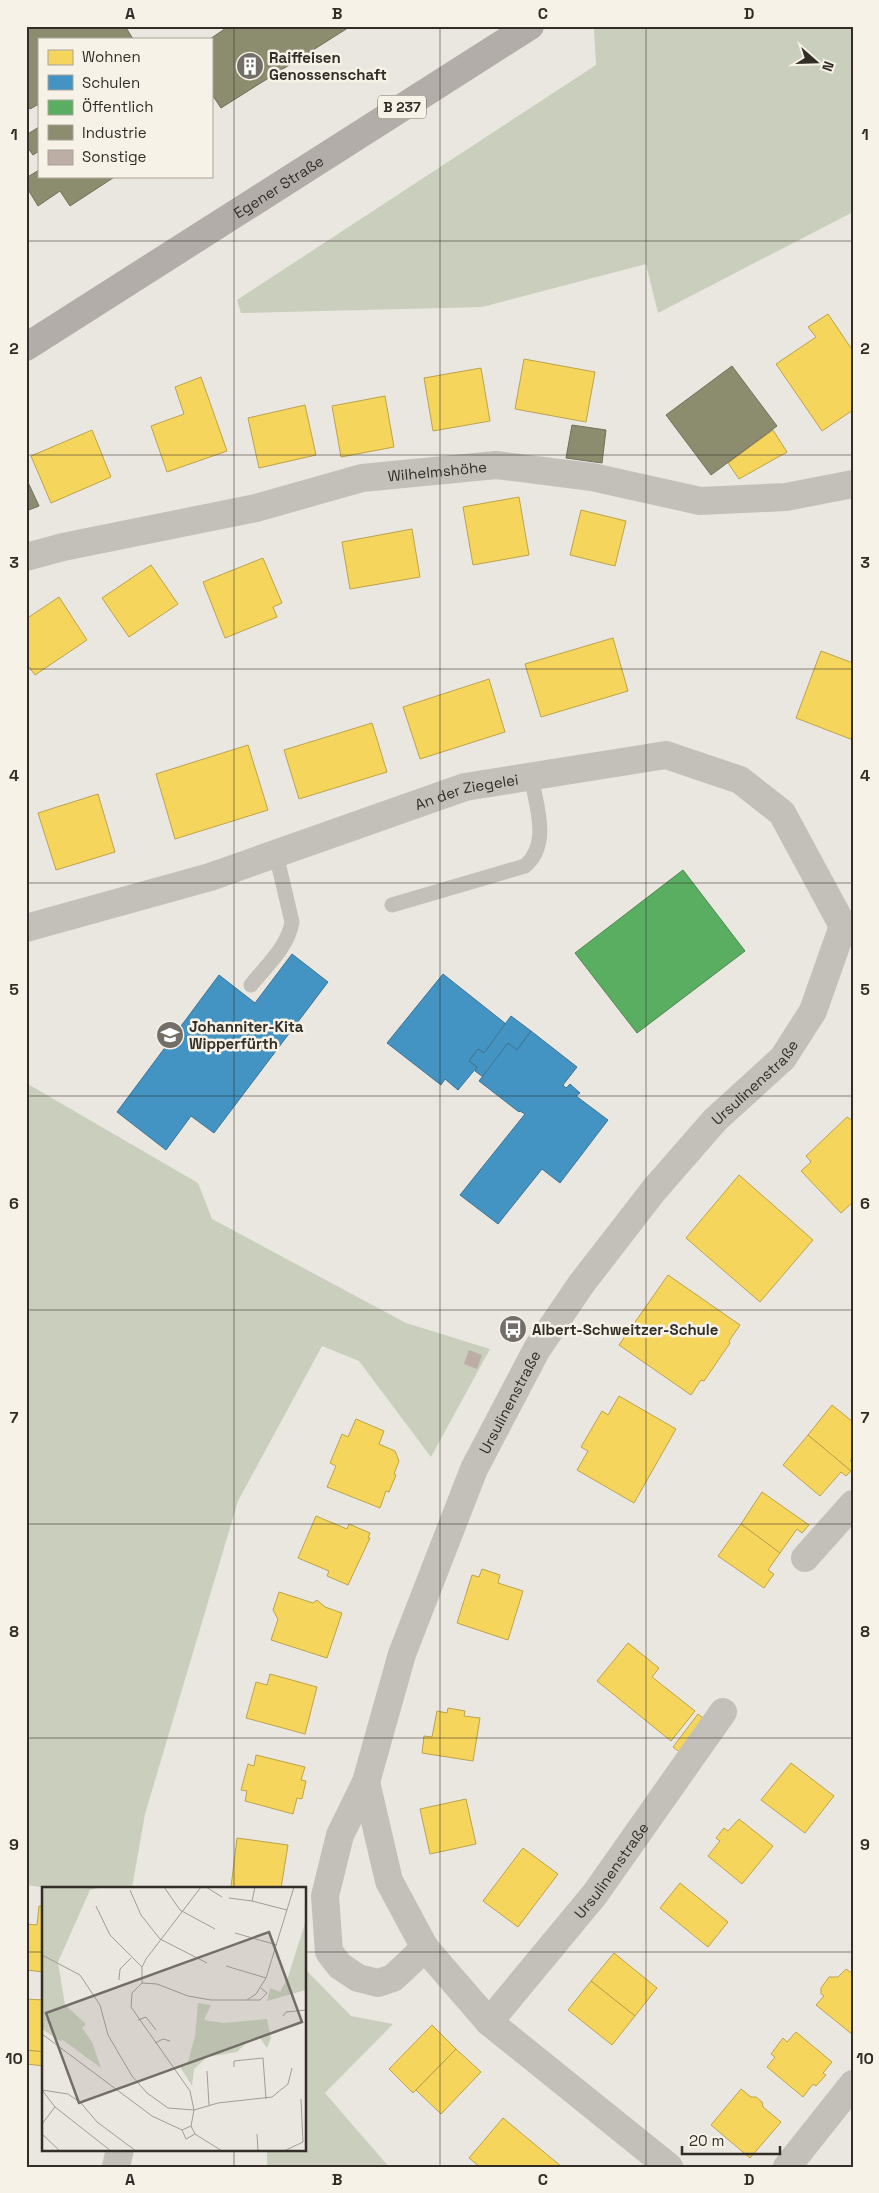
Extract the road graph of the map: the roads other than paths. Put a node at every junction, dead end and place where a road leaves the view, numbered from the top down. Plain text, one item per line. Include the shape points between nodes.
1 (530, 26) edge
2 (26, 347) edge
3 (853, 484) edge
4 (26, 557) edge
5 (531, 776) junction
6 (276, 854) junction
7 (392, 905) dead end
8 (848, 927) edge
9 (26, 928) edge
10 (251, 985) dead end
11 (853, 1504) edge
12 (805, 1558) dead end
13 (723, 1712) dead end
14 (366, 1782) junction
15 (425, 1948) junction
16 (489, 2022) junction
17 (853, 2084) edge
18 (120, 2150) edge
19 (116, 2167) edge
20 (669, 2167) edge
21 (787, 2167) edge

1 - 2 main road, Egener Straße / B 237
3 - 4 street, Wilhelmshöhe via 786,497 700,501 592,477 496,465 362,478 256,508
5 - 6 street, An der Ziegelei via 465,787
5 - 7 lane via 541,836 533,859 525,866
5 - 8 street, An der Ziegelei via 666,755 740,780 782,813
6 - 9 street, An der Ziegelei via 210,877
6 - 10 lane via 292,922 284,943
8 - 14 street, Ursulinenstraße via 813,1011 782,1058 715,1120 654,1190 582,1283 537,1349 474,1469 402,1654
11 - 12 street
13 - 16 street, Ursulinenstraße via 595,1894
14 - 15 street, Ursulinenstraße via 389,1881
14 - 15 street, Ursulinenstraße via 340,1835 325,1896 329,1952 340,1966 358,1978 378,1983 393,1978
15 - 16 street, Ursulinenstraße
16 - 20 street, Ursulinenstraße
17 - 21 street
18 - 19 street

